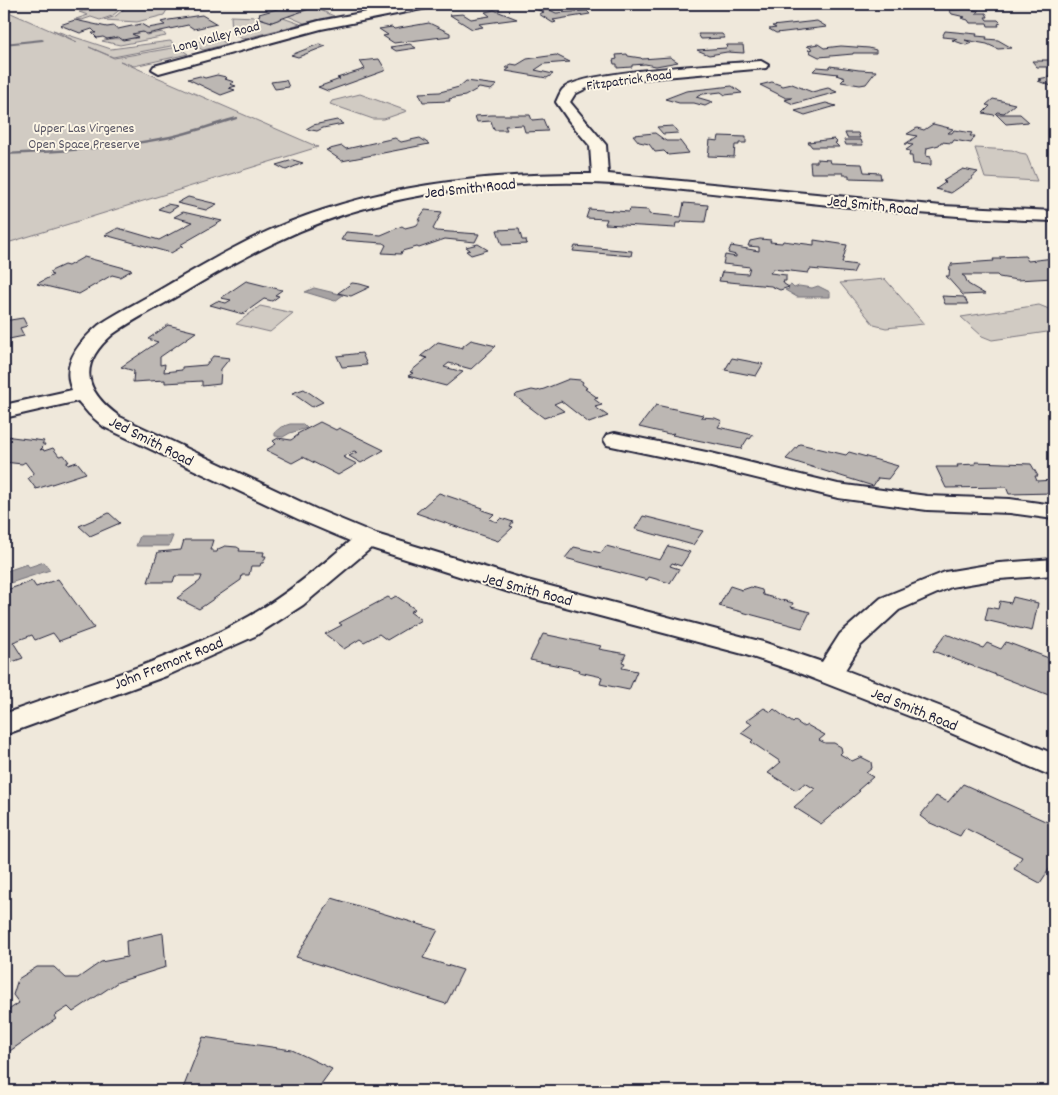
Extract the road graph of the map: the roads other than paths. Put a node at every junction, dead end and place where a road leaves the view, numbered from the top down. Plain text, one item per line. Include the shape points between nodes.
1 (427, 4) edge
2 (1050, 4) edge
3 (1054, 6) edge
4 (761, 65) dead end
5 (159, 69) dead end
6 (600, 178) junction
7 (1054, 216) edge
8 (83, 394) junction
9 (4, 412) edge
10 (615, 440) dead end
11 (1054, 512) edge
12 (367, 539) junction
13 (1054, 567) edge
14 (829, 673) junction
15 (4, 725) edge
16 (1054, 766) edge

1 - 5 street, Long Valley Road via 319,25
2 - 3 street
4 - 6 street, Fitzpatrick Road via 642,75 586,84 569,92 563,102 598,145
6 - 7 street, Jed Smith Road via 942,211
6 - 8 street, Jed Smith Road via 482,184 398,195 317,219 214,266 102,334 90,344 80,363 78,370
8 - 9 street
8 - 12 street, Jed Smith Road via 95,410 112,422
10 - 11 street via 838,491 927,503 1010,506
12 - 14 street, Jed Smith Road via 518,586 753,648
12 - 15 street, John Fremont Road via 325,577 246,629 188,658
13 - 14 street via 999,571 945,580 890,604 850,640
14 - 16 street, Jed Smith Road

